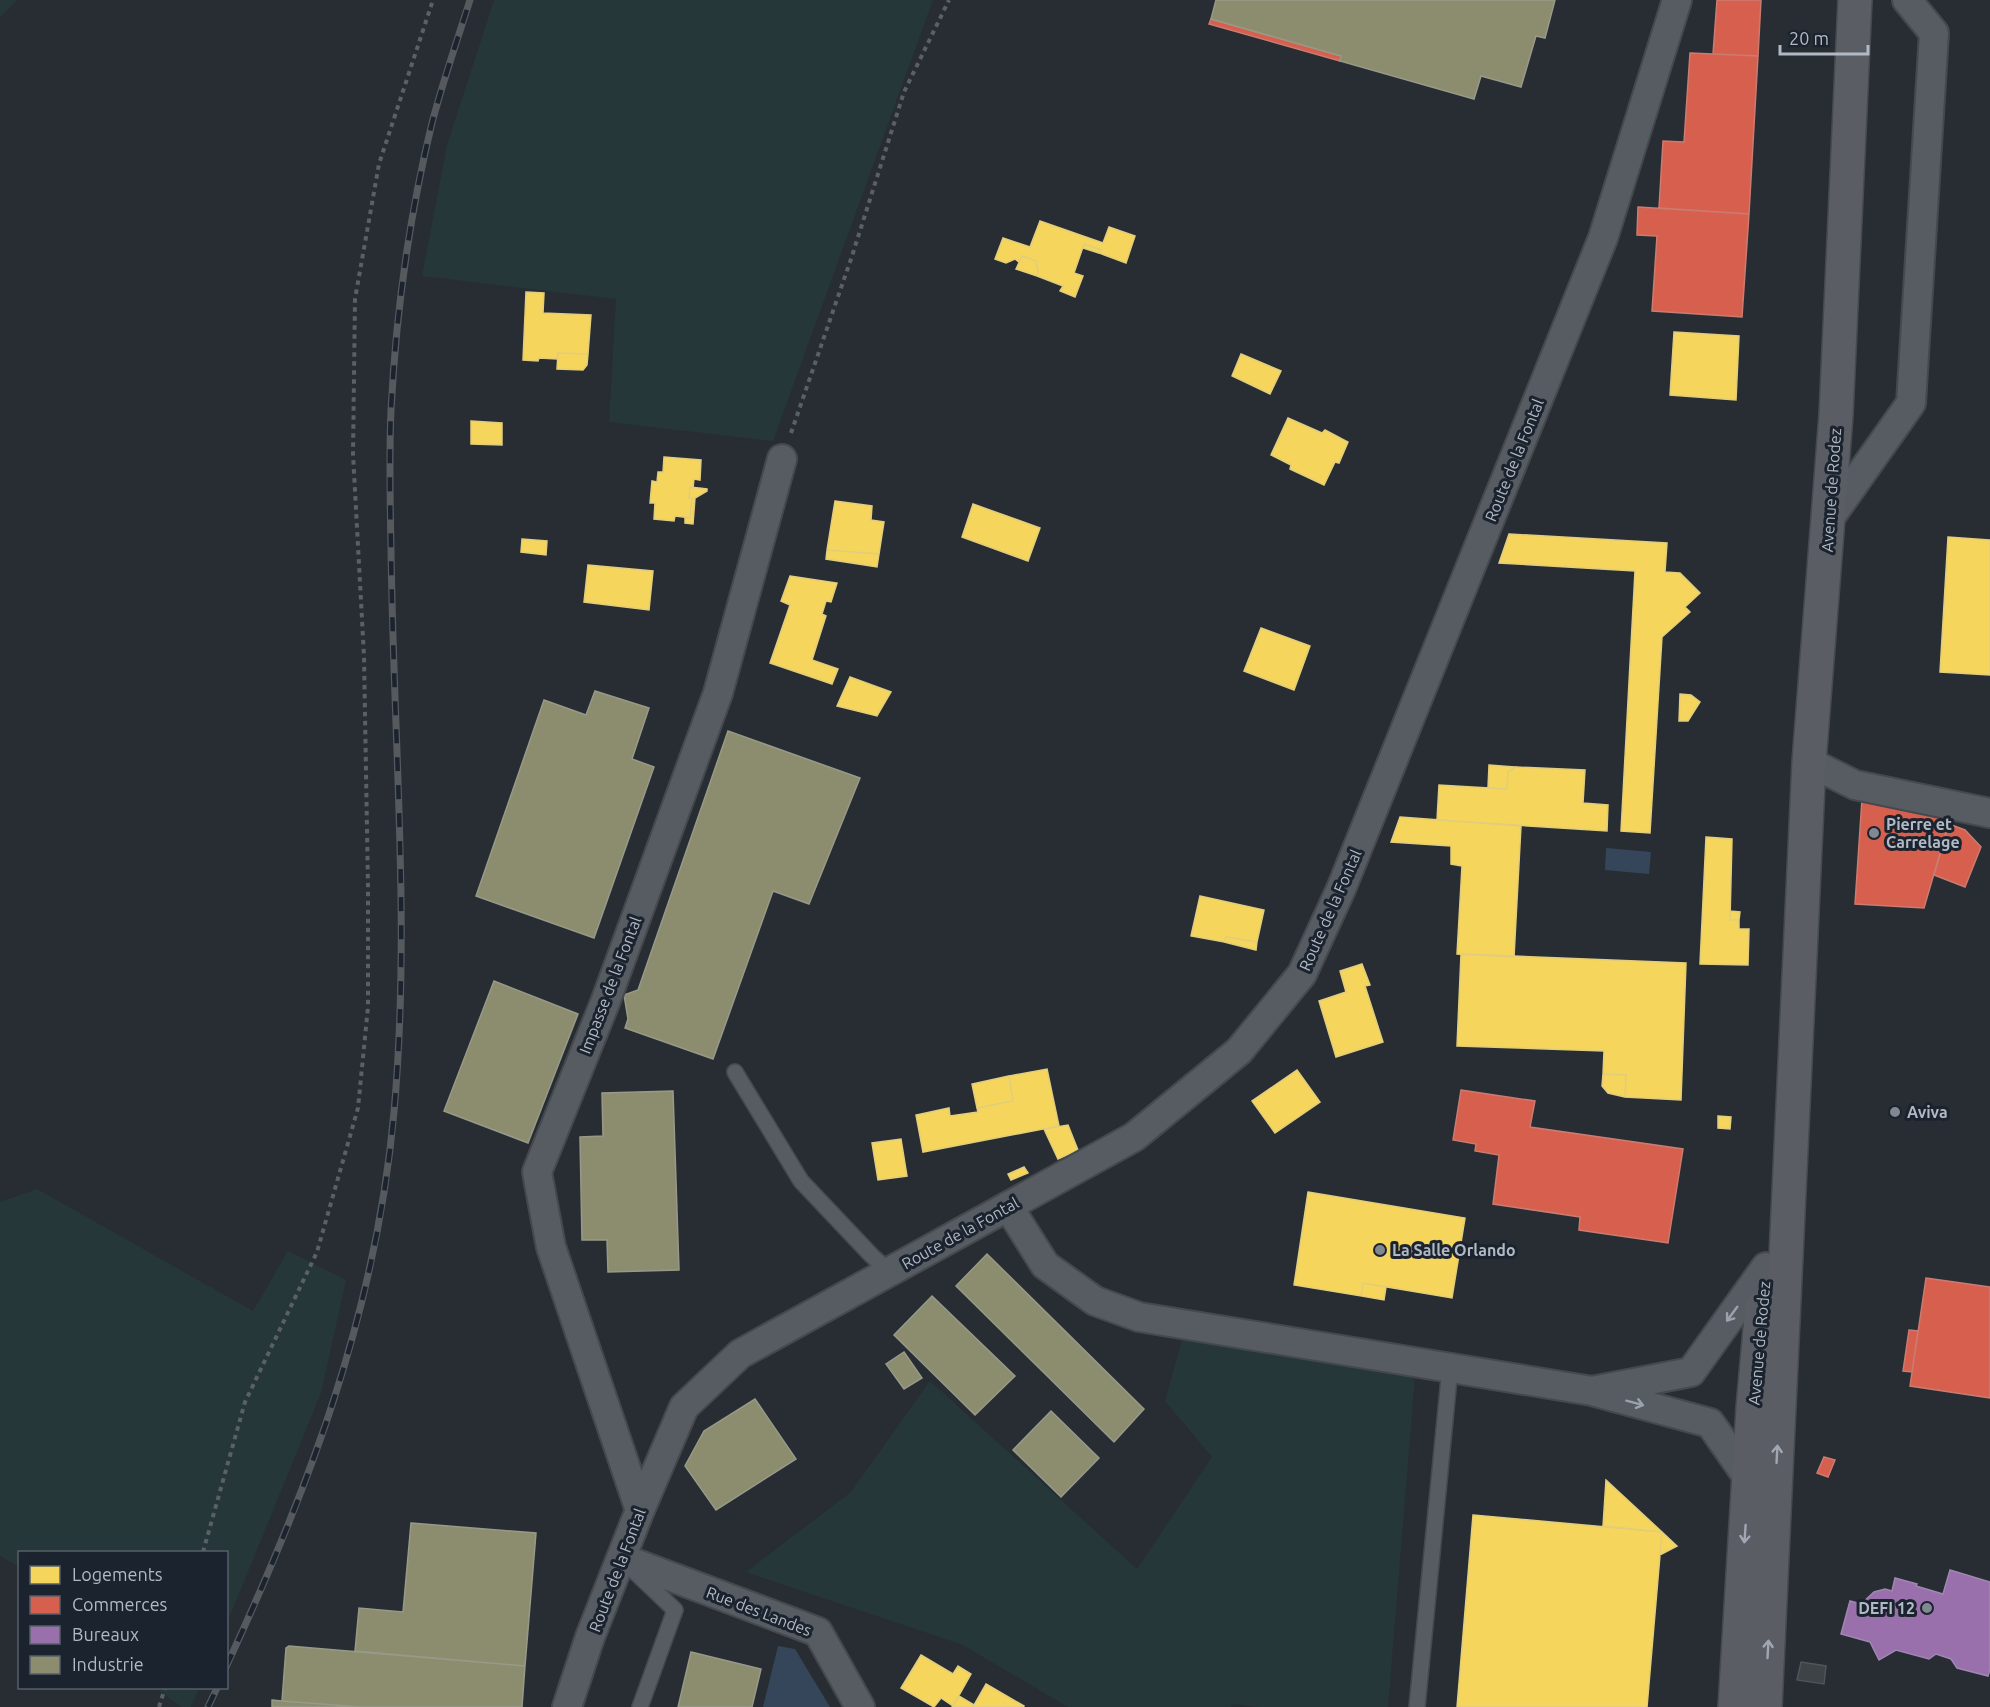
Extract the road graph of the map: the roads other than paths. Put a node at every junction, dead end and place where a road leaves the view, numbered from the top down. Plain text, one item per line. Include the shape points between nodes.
1 (1677, 0) edge
2 (1855, 0) edge
3 (1907, 0) edge
4 (782, 459) road end
5 (1829, 519) junction
6 (1809, 762) junction
7 (1990, 813) edge
8 (1798, 980) junction
9 (735, 1072) dead end
10 (1008, 1206) junction
11 (1766, 1267) junction
12 (890, 1272) junction
13 (1450, 1368) junction
14 (1592, 1391) junction
15 (1749, 1479) junction
16 (640, 1510) junction
17 (621, 1558) junction
18 (567, 1707) edge
19 (640, 1707) edge
20 (860, 1707) edge
21 (1417, 1707) edge
22 (1735, 1707) edge
23 (1765, 1707) edge

1 - 10 street, Route de la Fontal via 1603,238 1341,889 1302,974 1239,1051 1134,1137
2 - 5 main road, Avenue de Rodez
3 - 5 street via 1934,33 1911,403
4 - 16 street, Impasse de la Fontal via 718,693 606,1000 537,1172 551,1247
5 - 6 main road, Avenue de Rodez
6 - 7 street via 1855,785
6 - 8 main road, Avenue de Rodez
8 - 11 main road, Avenue de Rodez
23 -> 8 main road, Avenue de Rodez
9 - 12 lane via 801,1181
10 - 12 street, Route de la Fontal
10 - 13 street via 1045,1265 1095,1301 1139,1317
11 -> 14 street via 1691,1372
11 - 15 main road, Avenue de Rodez
12 - 16 street, Route de la Fontal via 740,1354 684,1407
13 - 14 street
13 - 21 lane
14 -> 15 street via 1710,1423
15 -> 22 main road, Avenue de Rodez
16 - 17 street, Route de la Fontal
17 - 18 street, Route de la Fontal
17 - 19 lane via 675,1610
17 - 20 street, Rue des Landes via 818,1632

